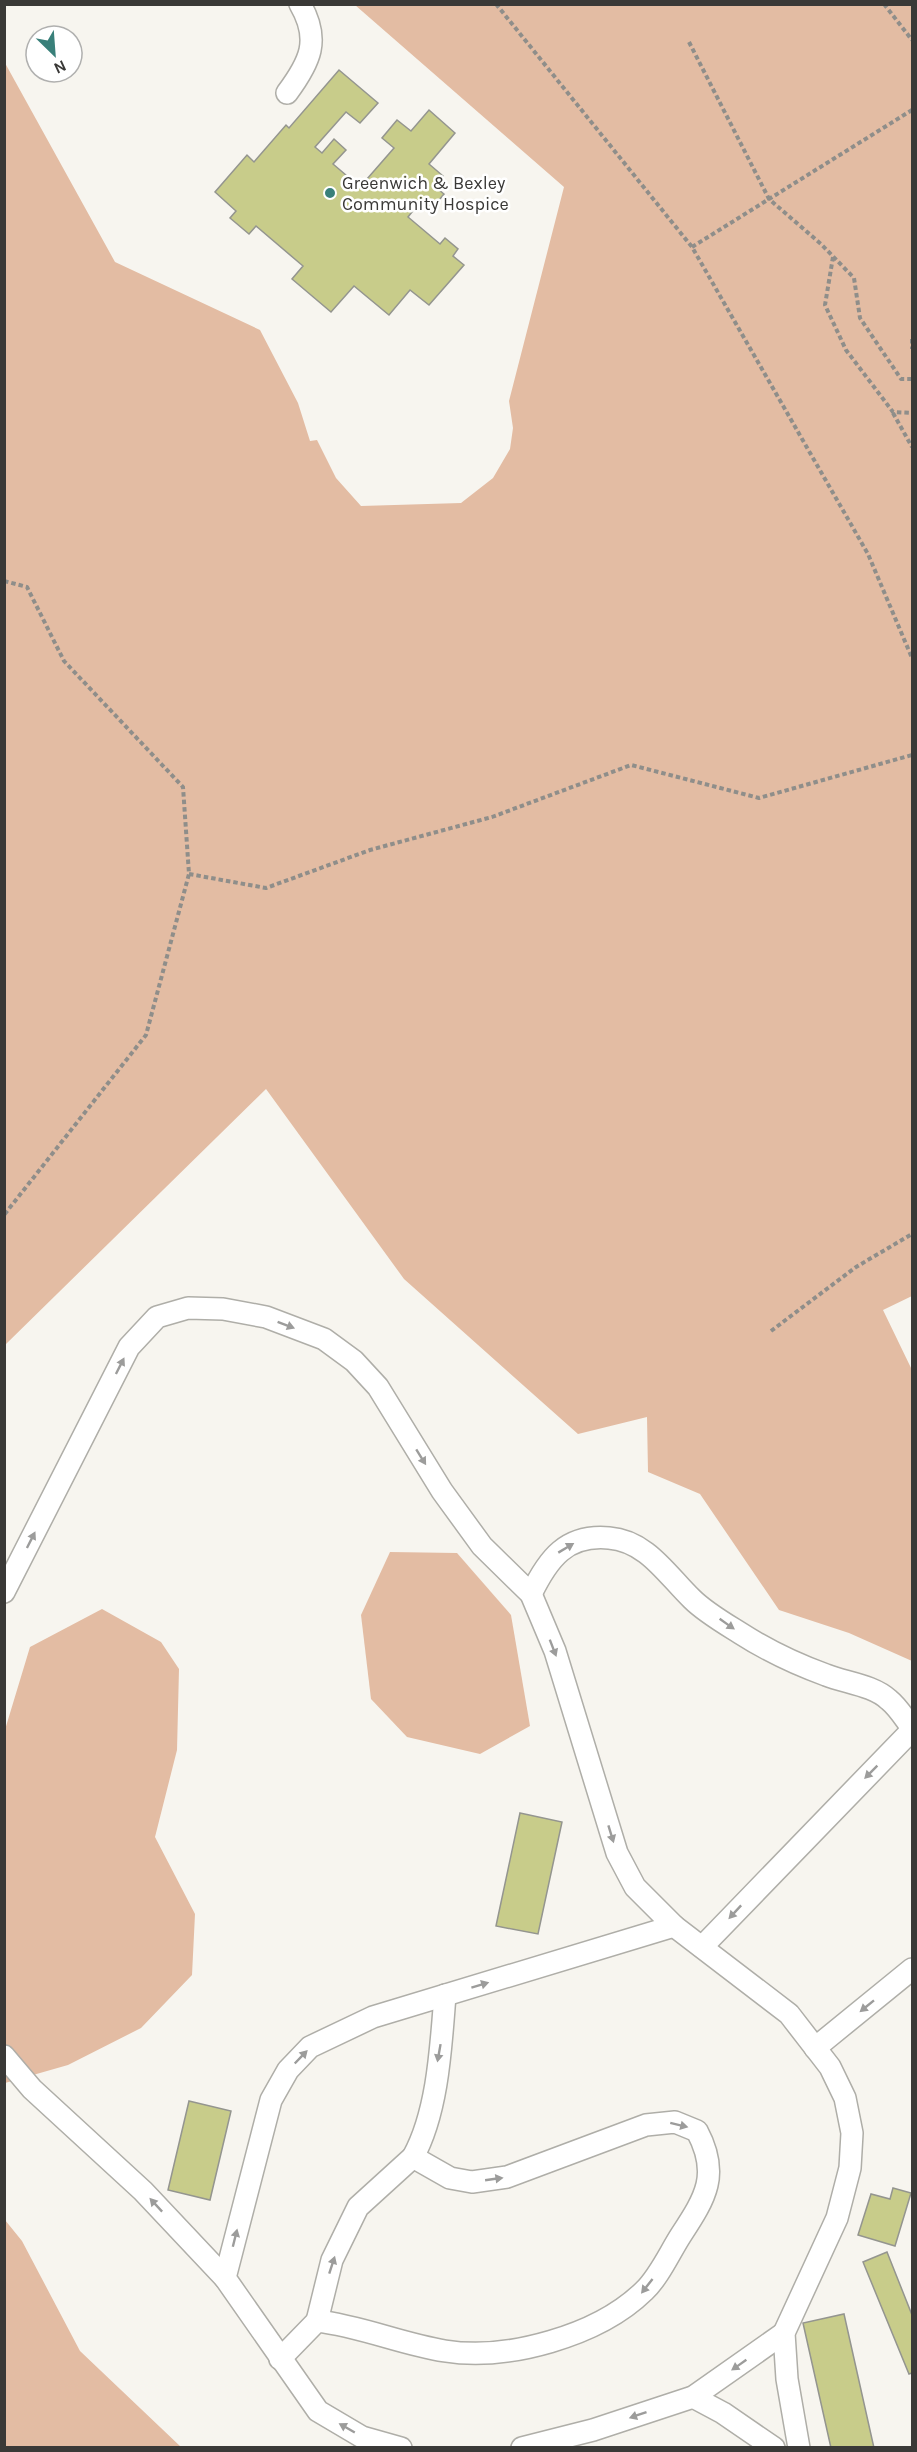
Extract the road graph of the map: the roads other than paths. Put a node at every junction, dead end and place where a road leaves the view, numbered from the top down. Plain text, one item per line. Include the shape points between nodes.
1 (300, 4) edge
2 (287, 93) dead end
3 (4, 1592) edge
4 (531, 1594) junction
5 (912, 1729) edge
6 (674, 1926) junction
7 (702, 1947) junction
8 (912, 1969) edge
9 (445, 1995) junction
10 (815, 2048) junction
11 (4, 2056) edge
12 (413, 2157) junction
13 (225, 2278) junction
14 (317, 2321) junction
15 (784, 2333) junction
16 (280, 2359) junction
17 (693, 2397) junction
18 (401, 2448) edge
19 (522, 2448) edge
20 (774, 2448) edge
21 (799, 2448) edge

1 - 2 lane via 311,34 310,55
3 -> 4 lane via 129,1347 157,1317 188,1308 223,1309 266,1317 324,1339 354,1361 378,1387 442,1491 482,1546
4 -> 5 lane via 541,1573 561,1549 586,1538 611,1538 636,1546 655,1559 693,1600 741,1634 825,1675 877,1691 890,1700
4 -> 6 lane via 555,1651 617,1853 635,1887
5 -> 7 lane
6 - 7 lane
9 -> 6 lane
7 - 10 lane via 789,2014
8 -> 10 lane
9 -> 12 lane via 441,2044 424,2136
13 -> 9 lane via 271,2100 288,2070 310,2048 335,2034 373,2017
10 - 15 lane via 830,2067 845,2098 852,2133 850,2168 837,2218
13 -> 11 lane via 143,2191 32,2089
14 -> 12 lane via 332,2260 358,2207
12 -> 14 lane via 450,2178 481,2181 507,2177 646,2125 675,2122 697,2131 708,2151 710,2172 700,2205 645,2291 608,2318 568,2336 490,2354 444,2351 351,2325
13 - 16 lane
14 - 16 lane
15 -> 17 lane
15 - 21 lane
18 -> 16 lane via 362,2437 318,2411
17 -> 19 lane via 593,2430
17 - 20 lane

